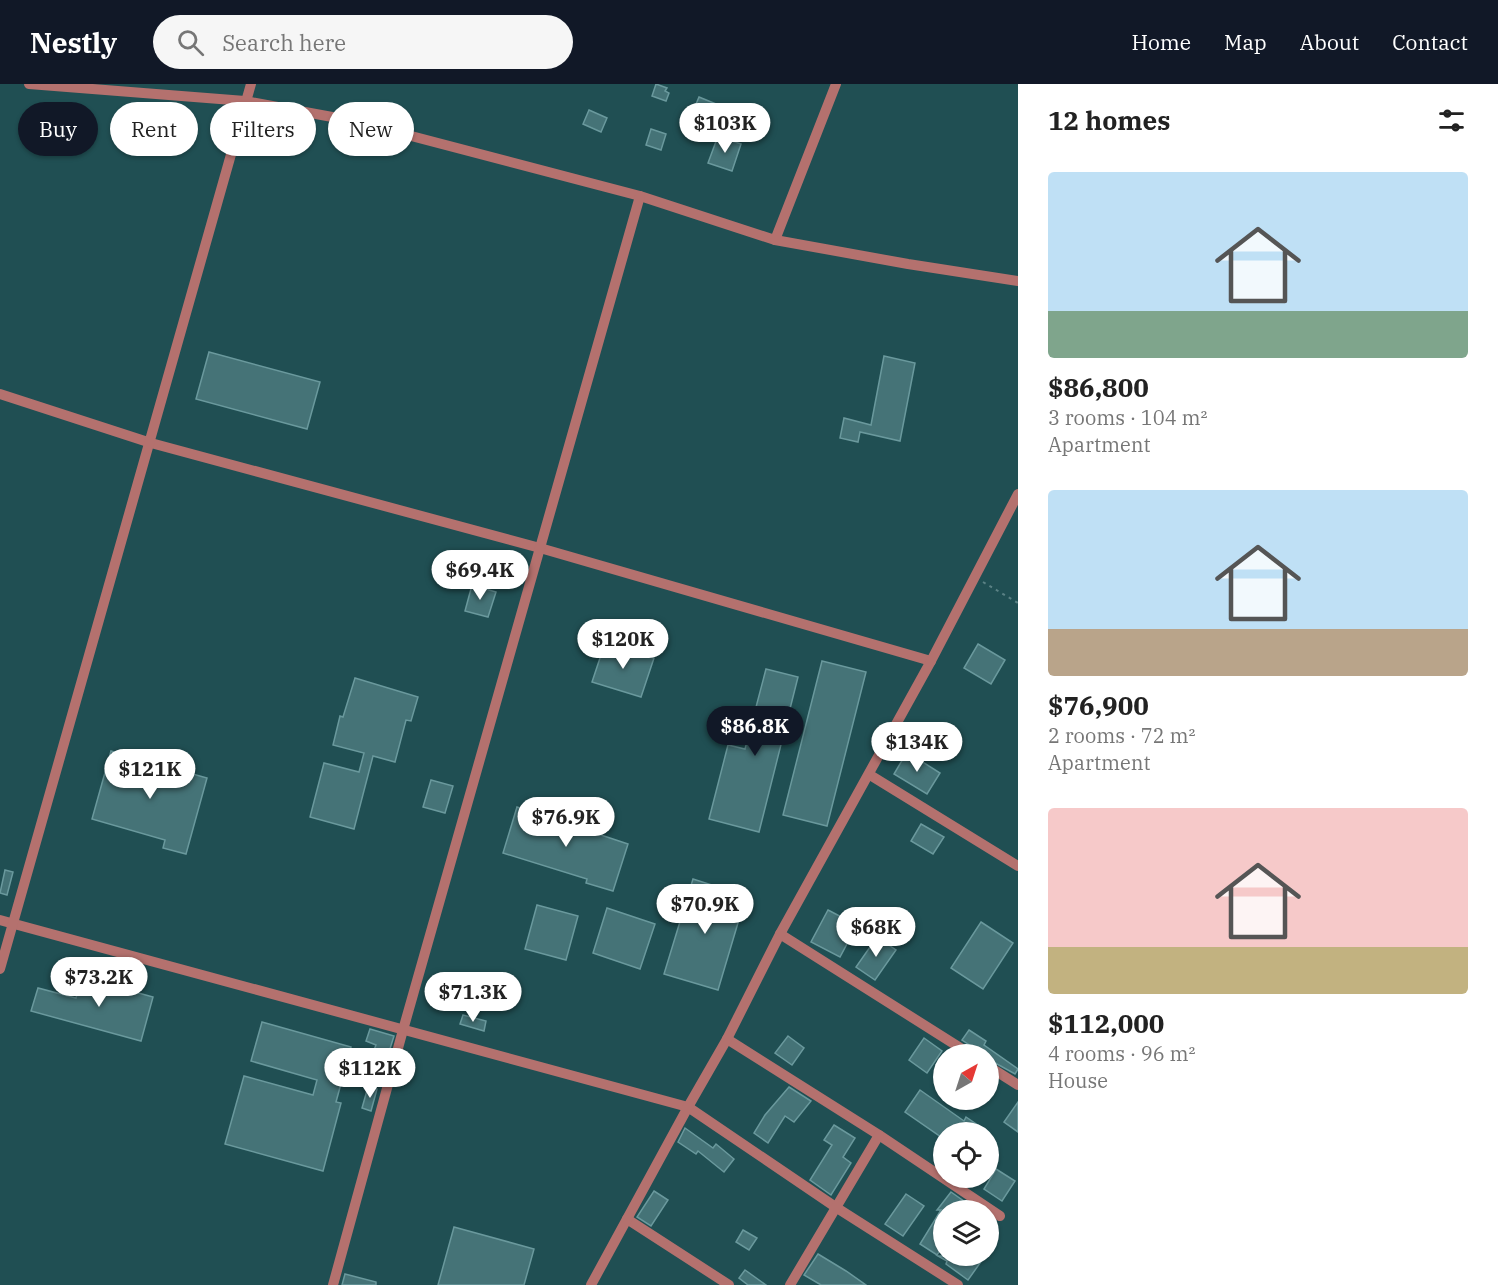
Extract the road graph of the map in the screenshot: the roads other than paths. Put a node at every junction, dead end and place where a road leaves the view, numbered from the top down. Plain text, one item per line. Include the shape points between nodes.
1 (29, 84) edge
2 (250, 84) edge
3 (836, 84) edge
4 (246, 100) junction
5 (640, 196) junction
6 (775, 240) junction
7 (1018, 281) edge
8 (0, 394) edge
9 (151, 442) junction
10 (1018, 494) edge
11 (540, 548) junction
12 (932, 662) junction
13 (870, 775) junction
14 (1018, 866) edge
15 (0, 920) edge
16 (13, 923) junction
17 (780, 934) junction
18 (0, 969) edge
19 (402, 1030) junction
20 (728, 1039) junction
21 (954, 1044) edge
22 (999, 1073) edge
23 (1018, 1085) edge
24 (688, 1107) junction
25 (879, 1135) junction
26 (837, 1208) junction
27 (1000, 1216) dead end
28 (627, 1219) junction
29 (333, 1285) edge
30 (591, 1285) edge
31 (729, 1285) edge
32 (790, 1285) edge
33 (958, 1285) edge

1 - 4 street
2 - 4 street
3 - 6 street
4 - 5 street via 354,121
4 - 9 street
5 - 6 street
5 - 11 street
6 - 7 street
8 - 9 street
9 - 11 street
9 - 16 street
10 - 12 street
11 - 12 street
11 - 19 street
12 - 13 street
13 - 14 street
13 - 17 street
15 - 16 street
16 - 18 street
16 - 19 street
17 - 20 street
17 - 21 street
19 - 24 street
19 - 29 street
20 - 24 street
20 - 25 street
22 - 23 street
24 - 26 street
24 - 28 street
25 - 26 street
25 - 27 street
26 - 32 street
26 - 33 street
28 - 30 street
28 - 31 street

